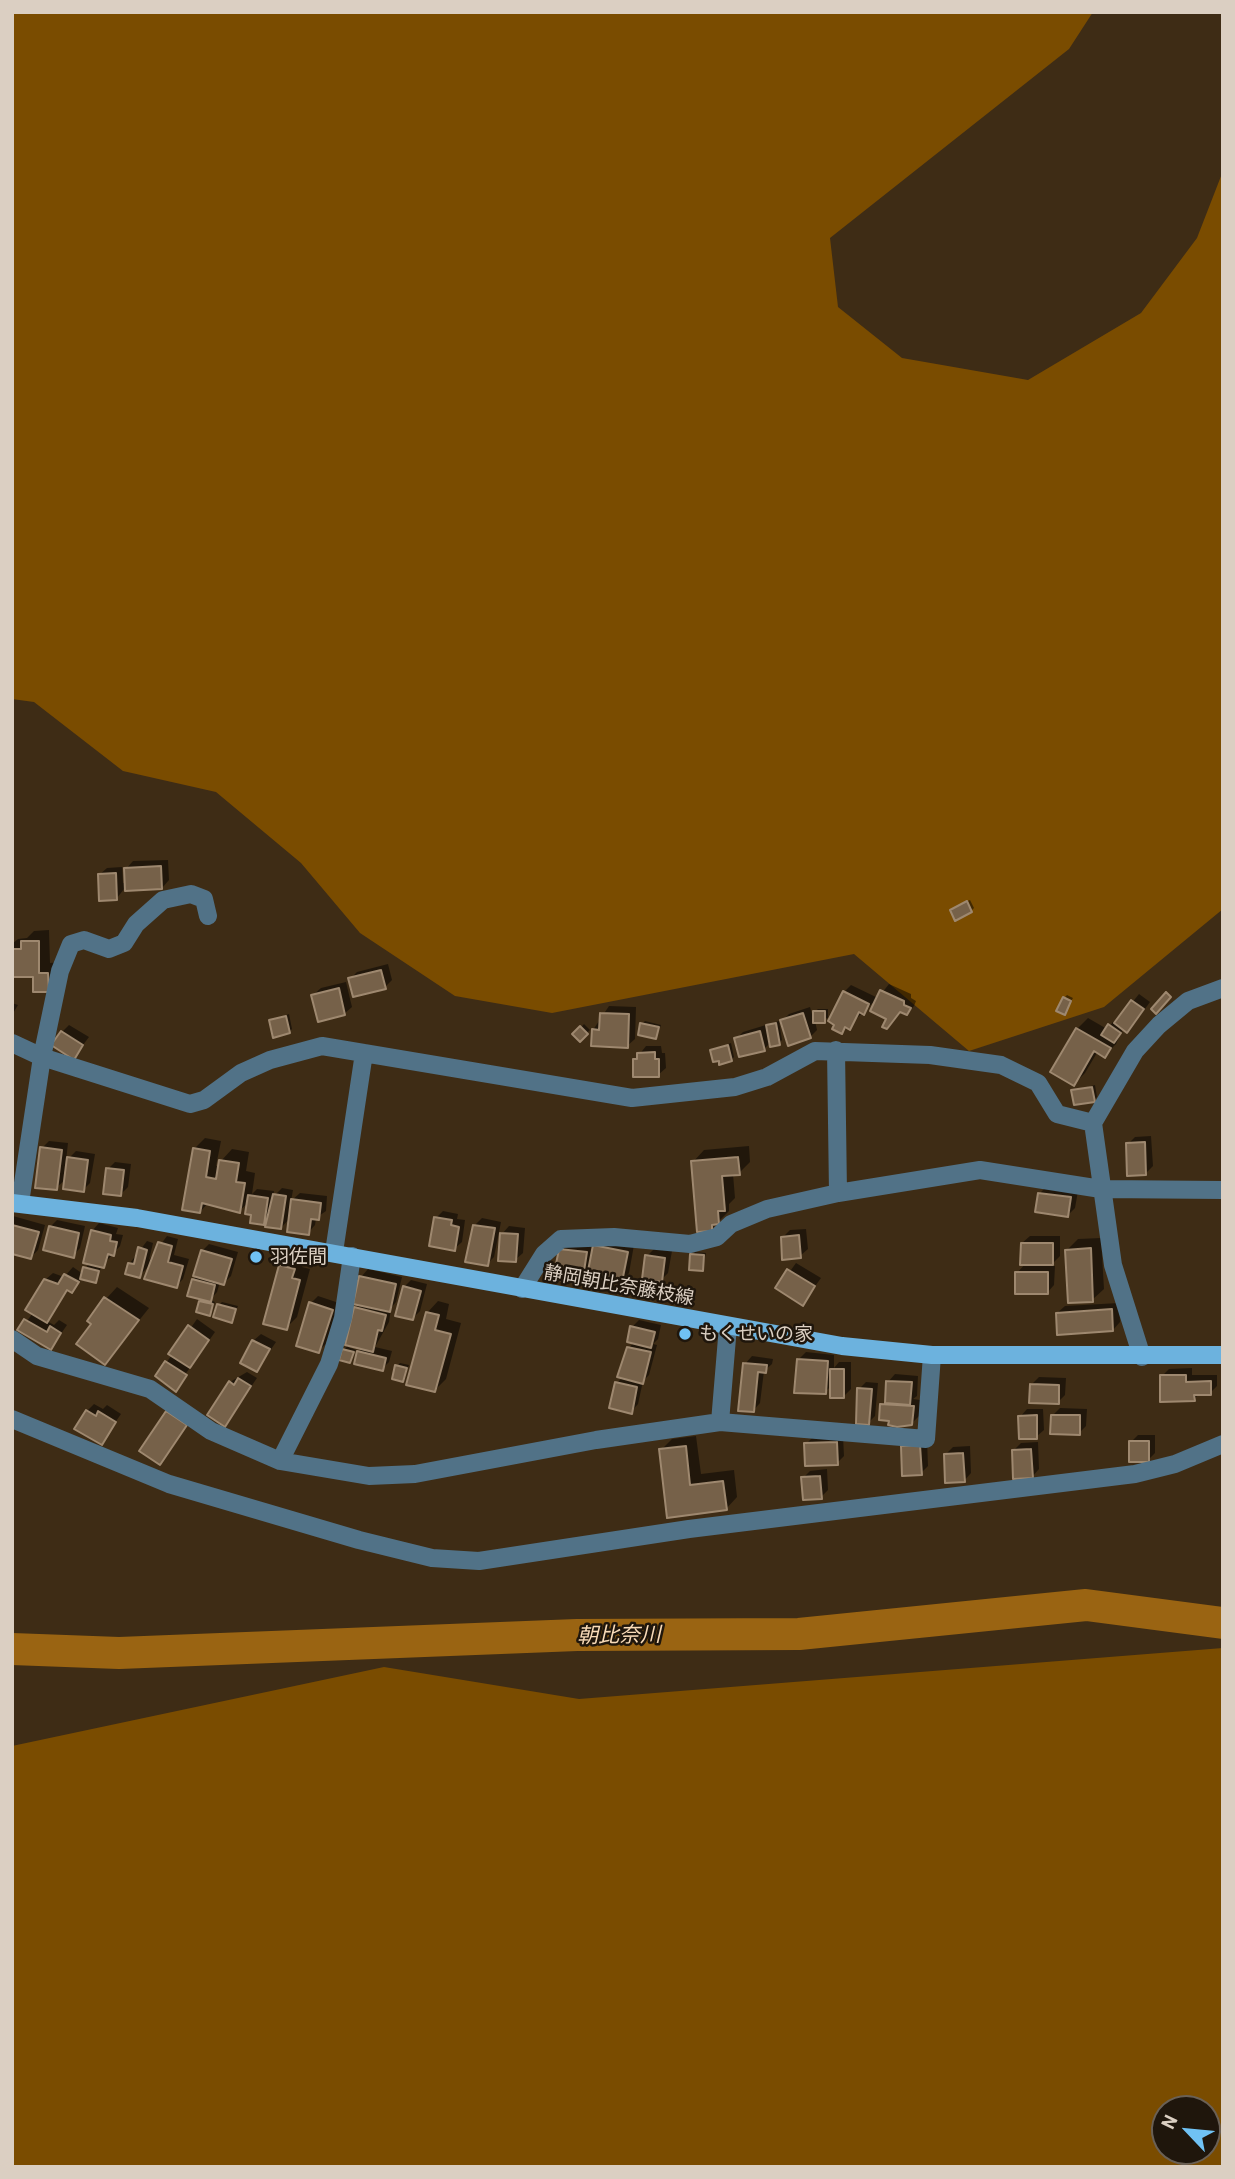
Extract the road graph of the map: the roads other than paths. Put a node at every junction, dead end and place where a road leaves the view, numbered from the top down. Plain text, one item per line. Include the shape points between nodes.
1 (208, 916) dead end
2 (1223, 988) edge
3 (12, 1043) edge
4 (836, 1050) junction
5 (364, 1053) junction
6 (42, 1057) junction
7 (1093, 1123) junction
8 (1101, 1189) junction
9 (1223, 1190) edge
10 (838, 1193) junction
11 (16, 1203) edge
12 (334, 1252) junction
13 (352, 1256) junction
14 (522, 1289) junction
15 (728, 1326) junction
16 (12, 1339) edge
17 (932, 1355) junction
18 (1223, 1355) edge
19 (1142, 1357) junction
20 (12, 1419) edge
21 (720, 1422) junction
22 (1223, 1444) edge
23 (280, 1461) junction

1 - 6 street via 204,900 191,894 163,900 117,946 109,949 84,940 71,944 60,971
2 - 7 street via 1188,1002 1159,1025 1135,1051
3 - 6 street
4 - 5 street via 815,1051 767,1077 735,1087 632,1098
4 - 7 street via 930,1055 1001,1065 1038,1083 1057,1114
4 - 10 street
5 - 6 street via 322,1046 299,1050 241,1073 204,1100 190,1104
5 - 12 street
6 - 11 street
7 - 8 street
8 - 9 street
8 - 10 street via 980,1170
8 - 19 street via 1114,1265
10 - 14 street via 767,1209 732,1224 716,1237 690,1244 561,1238 544,1254
11 - 12 main road, 静岡朝比奈藤枝線
12 - 13 main road, 静岡朝比奈藤枝線
13 - 14 main road, 静岡朝比奈藤枝線
13 - 23 street via 343,1318 329,1364
14 - 15 main road, 静岡朝比奈藤枝線
15 - 17 main road, 静岡朝比奈藤枝線 via 842,1346
15 - 21 street
16 - 23 street via 37,1356 149,1389 211,1431
17 - 19 main road, 静岡朝比奈藤枝線
17 - 21 street via 926,1438
18 - 19 main road, 静岡朝比奈藤枝線
20 - 22 street via 181,1488 432,1558 479,1561 689,1529 1135,1474
21 - 23 street via 415,1474 369,1476

